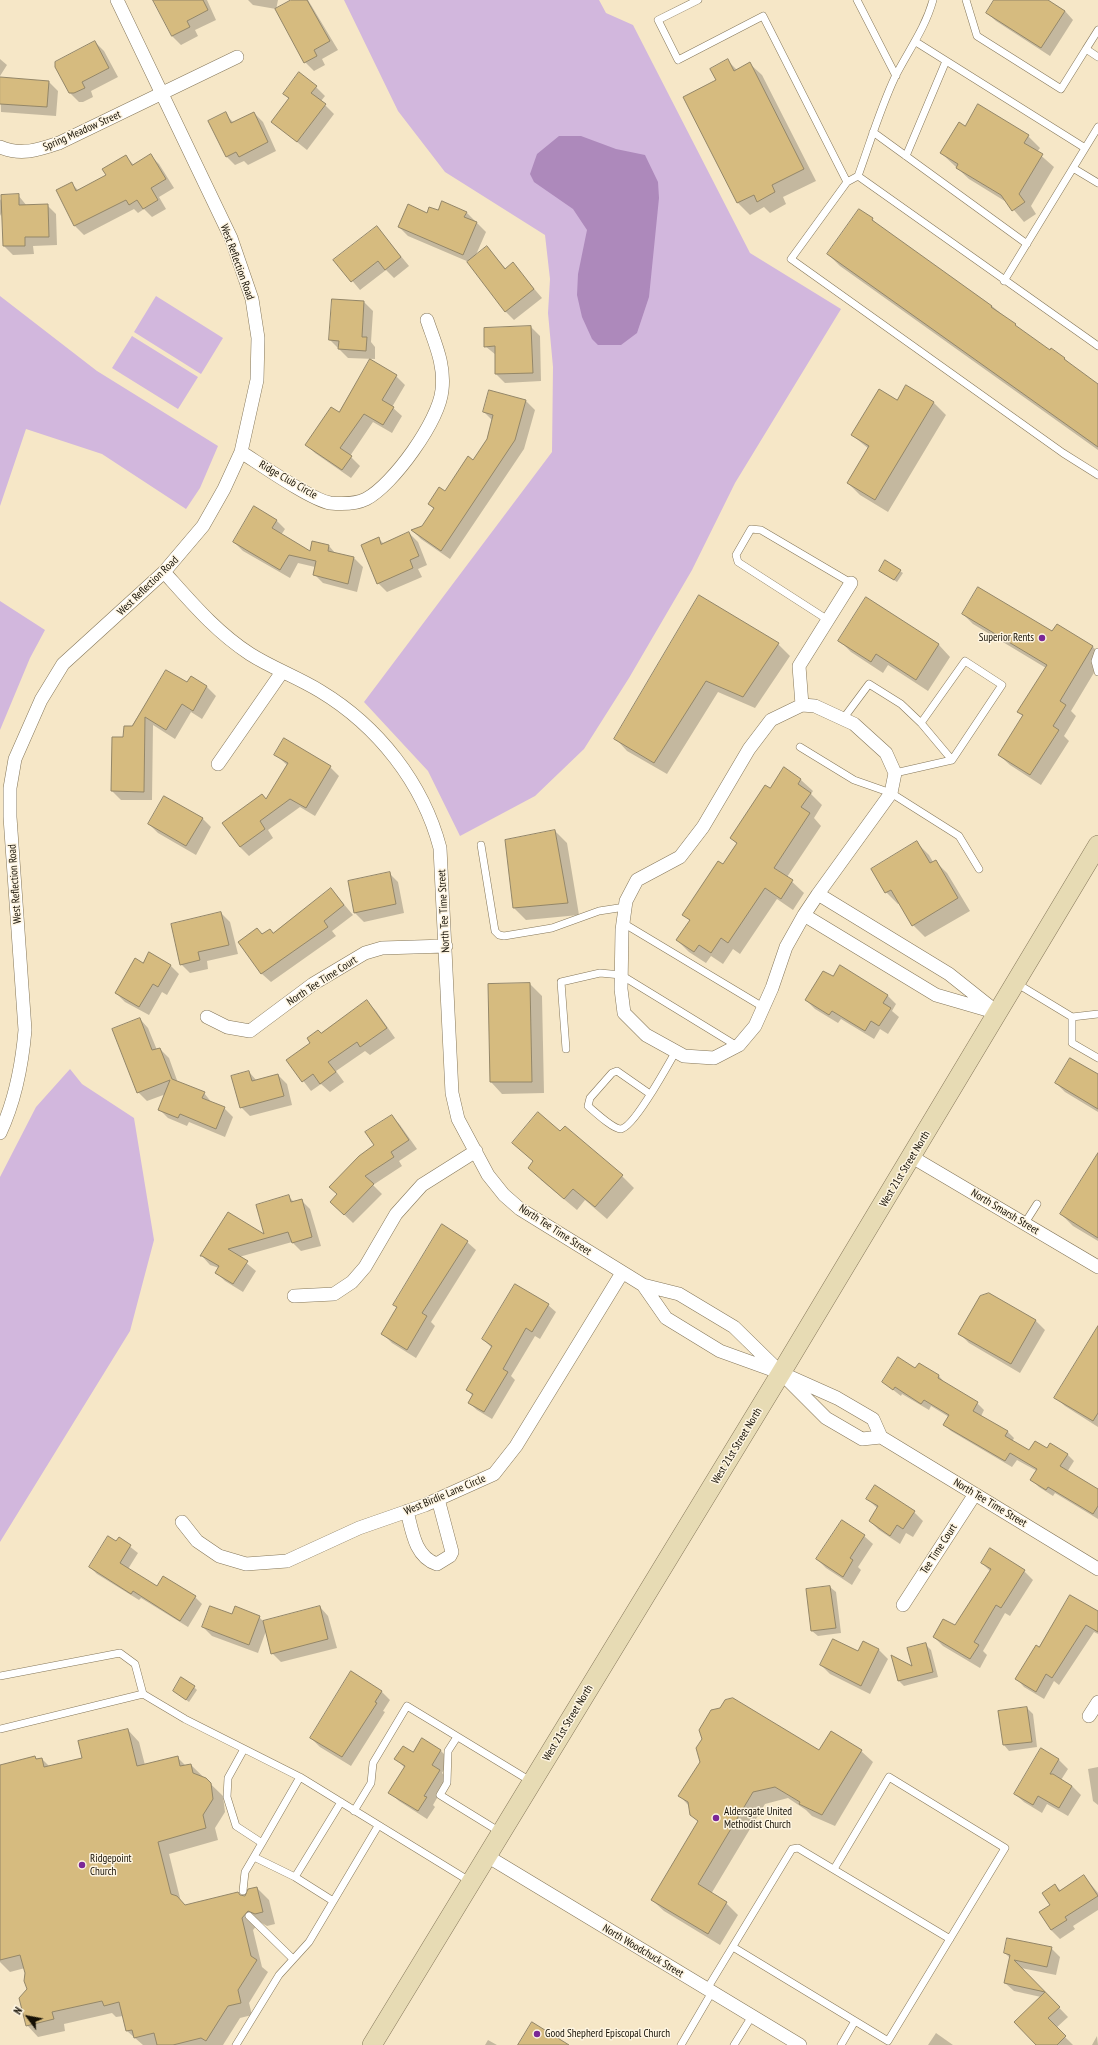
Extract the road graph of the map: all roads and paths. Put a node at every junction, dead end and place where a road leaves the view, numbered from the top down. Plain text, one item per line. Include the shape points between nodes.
1 (117, 0) edge
2 (698, 0) edge
3 (857, 0) edge
4 (933, 0) edge
5 (966, 0) edge
6 (1098, 30) edge
7 (916, 42) junction
8 (1086, 49) junction
9 (237, 57) dead end
10 (1098, 57) edge
11 (946, 61) junction
12 (896, 76) junction
13 (161, 94) junction
14 (1098, 127) edge
15 (873, 132) junction
16 (0, 147) edge
17 (1086, 148) junction
18 (906, 156) junction
19 (1073, 168) junction
20 (858, 176) junction
21 (847, 182) junction
22 (1098, 183) edge
23 (1027, 244) junction
24 (1004, 281) junction
25 (427, 320) dead end
26 (1098, 346) edge
27 (241, 452) junction
28 (1098, 475) edge
29 (164, 572) junction
30 (851, 583) joint
31 (828, 620) junction
32 (1098, 652) edge
33 (282, 672) junction
34 (1098, 672) edge
35 (802, 705) junction
36 (843, 719) junction
37 (921, 723) junction
38 (800, 747) dead end
39 (952, 760) junction
40 (218, 764) dead end
41 (895, 773) junction
42 (891, 793) junction
43 (481, 845) dead end
44 (1098, 845) edge
45 (979, 869) dead end
46 (818, 894) junction
47 (625, 907) junction
48 (804, 915) junction
49 (623, 923) junction
50 (446, 946) junction
51 (621, 975) junction
52 (1016, 983) junction
53 (763, 1007) junction
54 (998, 1013) junction
55 (1098, 1014) edge
56 (207, 1017) dead end
57 (1072, 1017) junction
58 (738, 1046) junction
59 (566, 1049) dead end
60 (676, 1051) junction
61 (1098, 1058) edge
62 (650, 1094) junction
63 (0, 1133) edge
64 (476, 1151) junction
65 (912, 1156) junction
66 (1037, 1204) dead end
67 (1025, 1223) junction
68 (1098, 1267) edge
69 (622, 1272) junction
70 (643, 1286) junction
71 (294, 1296) dead end
72 (781, 1373) junction
73 (881, 1437) junction
74 (975, 1494) junction
75 (438, 1499) junction
76 (407, 1511) junction
77 (182, 1522) dead end
78 (1098, 1569) edge
79 (903, 1605) dead end
80 (0, 1676) edge
81 (143, 1694) junction
82 (1098, 1702) edge
83 (1089, 1716) dead end
84 (0, 1729) edge
85 (457, 1737) junction
86 (244, 1749) junction
87 (300, 1777) junction
88 (532, 1782) junction
89 (341, 1802) junction
90 (354, 1811) junction
91 (378, 1826) junction
92 (501, 1832) junction
93 (262, 1842) junction
94 (487, 1856) junction
95 (254, 1857) junction
96 (834, 1869) junction
97 (295, 1878) junction
98 (471, 1882) junction
99 (243, 1891) dead end
100 (333, 1901) junction
101 (249, 1916) dead end
102 (950, 1939) junction
103 (733, 1947) junction
104 (293, 1959) junction
105 (710, 1991) junction
106 (752, 2016) junction
107 (855, 2021) junction
108 (682, 2043) edge
109 (236, 2045) edge
110 (372, 2045) edge
111 (690, 2045) edge
112 (734, 2045) edge
113 (800, 2045) edge
114 (841, 2045) edge

1 - 13 street, West Reflection Road
2 - 21 lane via 658,20 678,60 763,16
3 - 12 lane
4 - 7 lane
5 - 8 lane via 977,36 1061,89
6 - 8 lane
7 - 11 lane
7 - 12 lane
8 - 10 lane
9 - 13 street, Spring Meadow Street
11 - 17 lane
11 - 18 lane
12 - 15 lane
13 - 16 street, Spring Meadow Street via 59,143 34,152 20,152
13 - 27 street, West Reflection Road via 231,238 252,300 258,338 257,380
14 - 17 lane
15 - 18 lane
15 - 20 lane
17 - 19 lane
18 - 23 lane
19 - 22 lane
19 - 23 lane
20 - 21 lane
20 - 24 lane
21 - 28 lane via 791,259 1063,453
23 - 24 lane
24 - 26 lane
25 - 27 street, Ridge Club Circle via 443,367 442,391 435,413 422,436 409,456 378,492 364,500 329,503 307,493
27 - 29 street, West Reflection Road via 203,526
29 - 33 street, North Tee Time Street via 213,625 250,653
29 - 63 street, West Reflection Road via 63,664 41,700 16,759 10,788 10,817 25,1030 22,1063
30 - 31 street
30 - 31 lane via 761,530 751,529 736,555 738,562
31 - 35 street via 799,666
32 - 34 lane via 1095,661
33 - 40 street
33 - 50 street, North Tee Time Street via 320,691 350,712 397,760 414,784 432,821 440,848
35 - 36 street via 815,706
35 - 47 street via 771,720 749,750 703,826 680,857 637,880
36 - 37 lane via 869,684 901,704
36 - 41 street via 854,724 886,753
37 - 39 lane
37 - 39 lane via 964,660 1002,685
38 - 42 lane via 854,780
39 - 41 lane
41 - 42 street
42 - 45 lane via 959,836
42 - 46 street
43 - 47 lane via 495,931 499,935 552,928 599,911
44 - 52 main road, West 21st Street North
46 - 48 street
46 - 54 street via 949,974
47 - 49 street
48 - 53 street via 786,947
48 - 54 street via 936,995
49 - 51 street
49 - 53 lane
50 - 56 street, North Tee Time Court via 382,948 365,953 313,984 250,1031 227,1027
50 - 64 street, North Tee Time Street via 452,1093 458,1119
51 - 58 lane
51 - 59 lane via 600,973 561,982
51 - 60 street via 624,1013 646,1035
52 - 54 main road, West 21st Street North
52 - 57 lane
53 - 58 street via 755,1026
54 - 65 main road, West 21st Street North
55 - 57 lane
57 - 61 lane via 1072,1043
58 - 60 street via 714,1058 684,1056
60 - 62 lane
62 - 62 lane via 627,1126 621,1129 615,1128 588,1106 590,1098 612,1073 617,1071
64 - 69 street, North Tee Time Street via 488,1175 504,1195 520,1209
64 - 71 street via 422,1185 396,1214 365,1267 352,1282 334,1294
65 - 67 street, North Smarsh Street
65 - 72 main road, West 21st Street North
66 - 67 lane
67 - 68 street, North Smarsh Street
69 - 70 street, North Tee Time Street
69 - 75 street, West Birdie Lane Circle via 516,1446 494,1474
70 - 72 street, North Tee Time Street via 679,1294 734,1327
70 - 72 street, North Tee Time Street via 666,1318 720,1351
72 - 73 street, North Tee Time Street via 838,1398 873,1419
72 - 73 street, North Tee Time Street via 826,1418 862,1439
72 - 88 main road, West 21st Street North
73 - 74 street, North Tee Time Street
74 - 78 street, North Tee Time Street
74 - 79 street, Tee Time Court
75 - 76 street, West Birdie Lane Circle
75 - 76 street via 452,1552 437,1564 429,1562 418,1548
76 - 77 street, West Birdie Lane Circle via 359,1528 287,1561 246,1564 219,1556 197,1541
80 - 81 lane via 120,1653 135,1664
81 - 84 lane
81 - 86 lane
82 - 83 street
85 - 88 lane
85 - 90 lane via 407,1706 373,1763 371,1783
85 - 92 lane via 448,1751 447,1783 440,1795
86 - 87 lane
86 - 93 lane via 228,1778 227,1797 236,1826
87 - 89 lane
87 - 93 lane
88 - 92 main road, West 21st Street North
89 - 90 lane
89 - 97 lane
90 - 91 lane
91 - 98 lane
91 - 100 lane
92 - 94 main road, West 21st Street North
93 - 95 lane
94 - 98 main road, West 21st Street North
94 - 105 street, North Woodchuck Street
95 - 97 lane
95 - 99 lane via 245,1872
96 - 102 lane
96 - 102 lane via 889,1777 1005,1848
96 - 103 lane via 798,1848 792,1849
97 - 100 lane
98 - 110 main road, West 21st Street North
100 - 104 lane via 309,1942
101 - 104 lane
102 - 107 lane via 888,2041
103 - 105 lane
103 - 107 lane
104 - 109 lane via 279,1975
105 - 106 street, North Woodchuck Street
105 - 108 lane
106 - 112 lane
106 - 113 street, North Woodchuck Street
107 - 114 lane
108 - 111 lane

